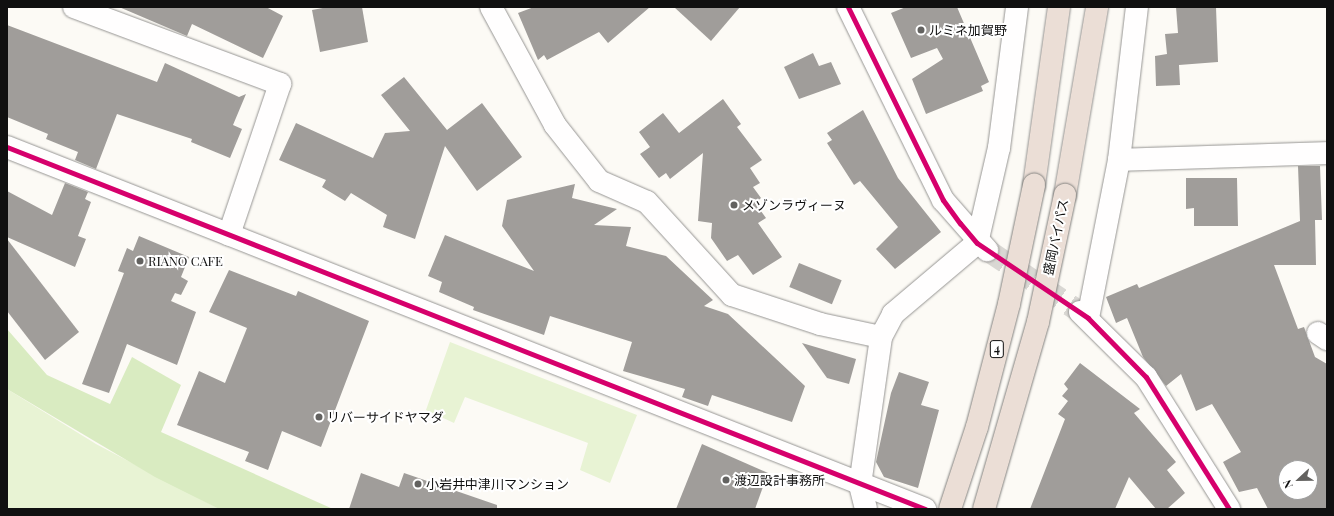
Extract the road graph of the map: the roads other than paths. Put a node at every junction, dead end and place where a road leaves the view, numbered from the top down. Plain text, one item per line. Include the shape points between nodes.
1 (74, 7) edge
2 (491, 7) edge
3 (848, 7) edge
4 (1017, 7) edge
5 (1059, 7) edge
6 (1097, 7) edge
7 (1137, 7) edge
8 (7, 147) edge
9 (1327, 153) edge
10 (1119, 160) junction
11 (229, 235) junction
12 (982, 247) junction
13 (881, 337) junction
14 (860, 485) junction
15 (920, 507) edge
16 (866, 509) edge
17 (950, 509) edge
18 (984, 509) edge
19 (1229, 509) edge

1 - 11 street via 280,84
2 - 13 street via 554,125 599,181 647,202 732,295 820,324
3 - 12 street via 943,200
4 - 12 street via 999,148
5 - 17 highway, 4, bridge via 1034,186 1009,304 977,427
6 - 18 highway, 盛岡バイパス, bridge via 1065,195 1038,322
7 - 10 street
8 - 11 street
9 - 10 street
10 - 19 street via 1084,315 1146,377
11 - 14 street
12 - 13 street via 893,314
13 - 14 street
14 - 15 street
14 - 16 street

